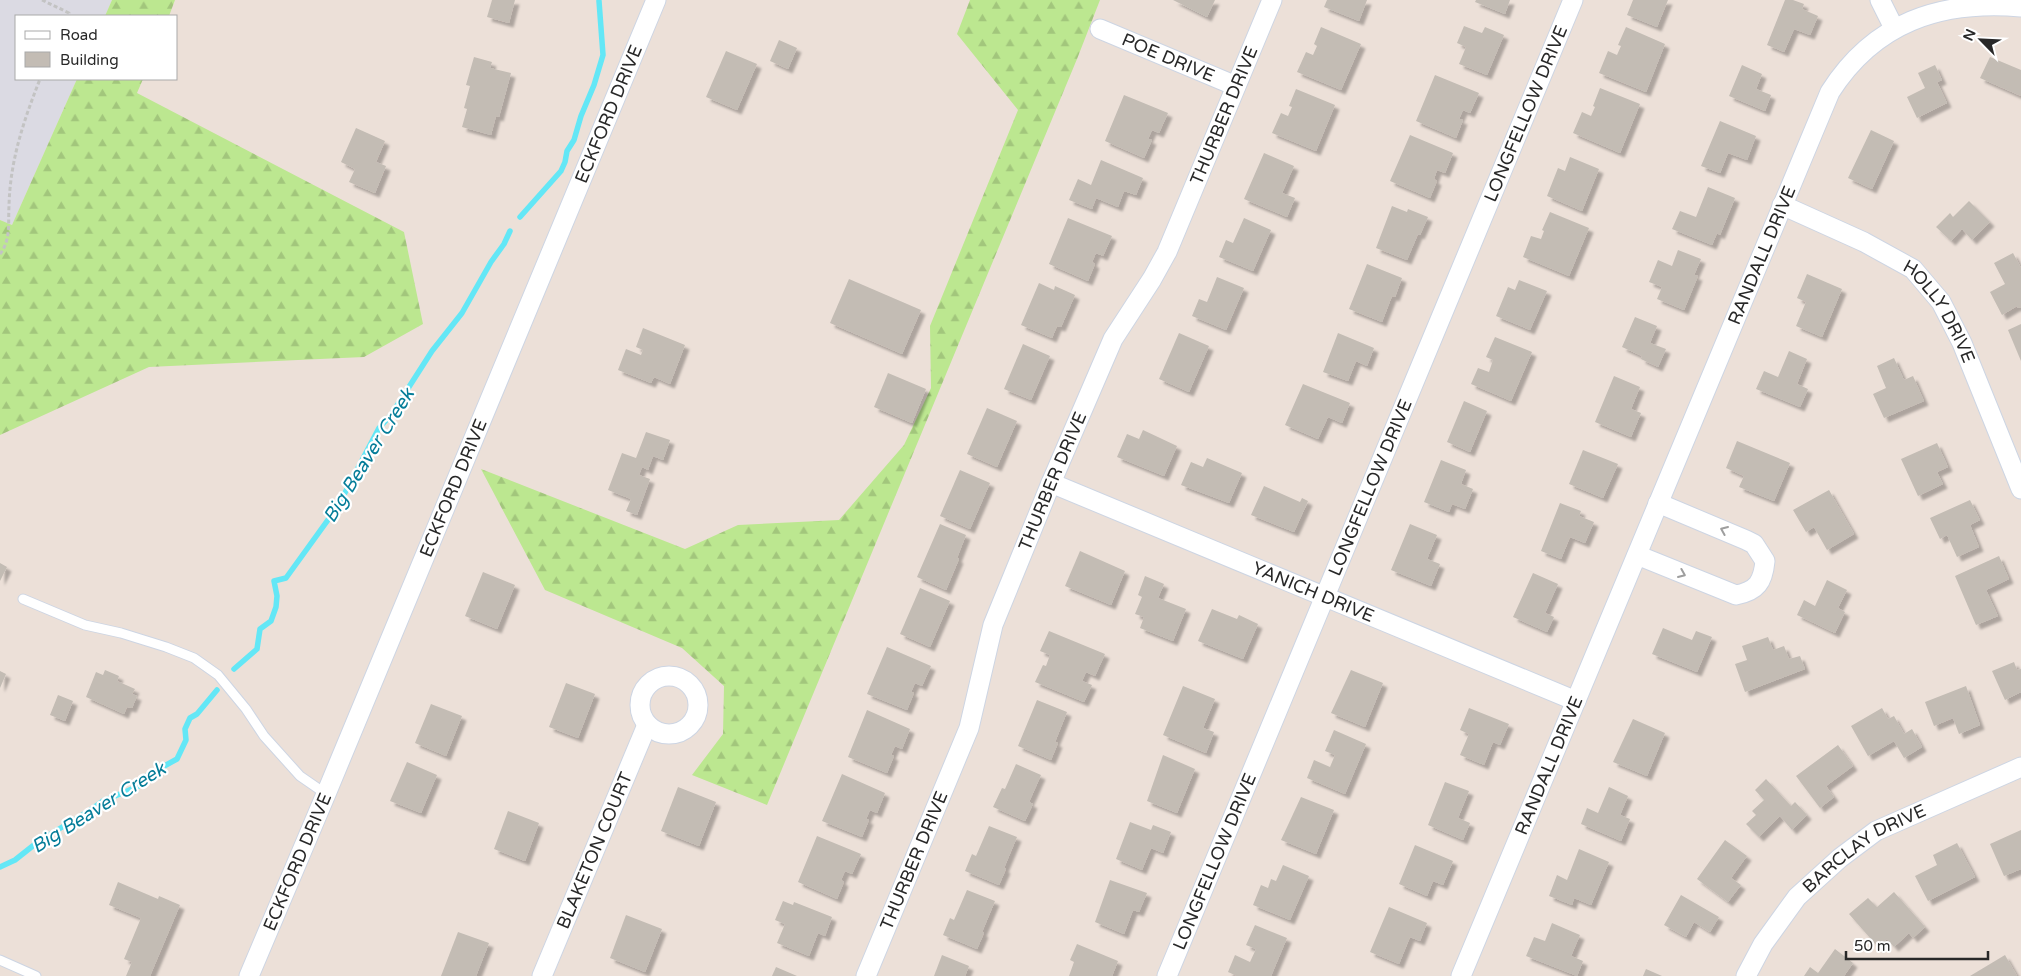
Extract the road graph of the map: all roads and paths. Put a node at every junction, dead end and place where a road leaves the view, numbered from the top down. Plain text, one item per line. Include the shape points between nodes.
1 (42, 0) edge
2 (656, 0) edge
3 (1272, 0) edge
4 (1574, 0) edge
5 (1880, 0) edge
6 (1940, 3) edge
7 (2021, 7) edge
8 (68, 15) edge
9 (1893, 26) junction
10 (1100, 30) dead end
11 (40, 80) edge
12 (1236, 86) junction
13 (1782, 205) junction
14 (0, 254) edge
15 (1051, 483) junction
16 (2021, 489) edge
17 (1658, 503) junction
18 (1637, 555) junction
19 (1325, 596) junction
20 (24, 599) dead end
21 (1576, 701) junction
22 (647, 725) dead end
23 (2021, 767) edge
24 (326, 794) junction
25 (0, 960) edge
26 (36, 976) edge
27 (249, 976) edge
28 (542, 976) edge
29 (866, 976) edge
30 (1167, 976) edge
31 (1461, 976) edge
32 (1746, 976) edge

1 - 8 path
2 - 24 street, ECKFORD DRIVE
3 - 12 street, THURBER DRIVE
4 - 19 street, LONGFELLOW DRIVE
5 - 9 street
6 - 7 street, RANDALL DRIVE via 2006,3
6 - 9 street, RANDALL DRIVE
9 - 13 street, RANDALL DRIVE via 1864,48 1842,72 1830,92
10 - 12 street, POE DRIVE
11 - 14 path via 21,129 9,189 8,240
12 - 15 street, THURBER DRIVE via 1167,252 1112,339
13 - 16 street, HOLLY DRIVE via 1864,242 1913,269 1941,302 1962,342
13 - 17 street, RANDALL DRIVE
15 - 19 street, YANICH DRIVE
15 - 29 street, THURBER DRIVE via 994,625 969,728
17 - 18 street, RANDALL DRIVE
18 -> 17 street via 1736,595 1748,593 1761,580 1765,560 1754,544
18 - 21 street, RANDALL DRIVE
19 - 21 street, YANICH DRIVE
19 - 30 street, LONGFELLOW DRIVE
20 - 24 lane via 85,625 121,633 194,658 218,675 264,736 300,776
21 - 31 street, RANDALL DRIVE
22 - 28 street, BLAKETON COURT
23 - 32 street, BARCLAY DRIVE via 1876,832 1840,858 1797,897 1763,944
24 - 27 street, ECKFORD DRIVE
25 - 26 lane

